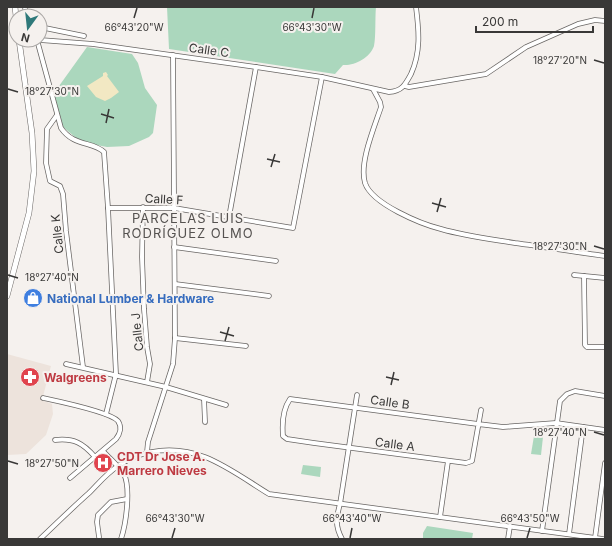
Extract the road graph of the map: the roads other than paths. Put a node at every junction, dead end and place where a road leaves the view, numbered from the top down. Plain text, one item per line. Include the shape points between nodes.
1 (416, 7) edge
2 (605, 21) edge
3 (48, 29) edge
4 (84, 36) dead end
5 (48, 41) edge
6 (21, 48) edge
7 (39, 48) edge
8 (173, 55) junction
9 (256, 67) junction
10 (322, 77) junction
11 (405, 86) junction
12 (373, 89) junction
13 (57, 115) junction
14 (108, 208) junction
15 (143, 208) junction
16 (174, 208) junction
17 (229, 217) junction
18 (174, 247) junction
19 (605, 256) edge
20 (276, 261) dead end
21 (574, 275) dead end
22 (584, 276) junction
23 (605, 278) edge
24 (175, 284) junction
25 (7, 296) edge
26 (269, 296) dead end
27 (175, 338) junction
28 (246, 346) dead end
29 (605, 347) edge
30 (66, 364) dead end
31 (83, 367) junction
32 (116, 374) junction
33 (147, 382) junction
34 (166, 387) junction
35 (357, 395) dead end
36 (605, 396) edge
37 (43, 398) dead end
38 (204, 399) junction
39 (226, 405) dead end
40 (355, 408) junction
41 (481, 410) dead end
42 (106, 414) junction
43 (205, 422) dead end
44 (556, 423) junction
45 (478, 424) junction
46 (583, 427) junction
47 (605, 430) edge
48 (283, 436) joint
49 (55, 440) dead end
50 (349, 448) junction
51 (103, 451) junction
52 (147, 452) junction
53 (95, 458) junction
54 (448, 461) junction
55 (605, 463) edge
56 (117, 466) junction
57 (70, 478) dead end
58 (127, 499) junction
59 (340, 504) junction
60 (440, 517) junction
61 (510, 526) junction
62 (542, 531) junction
63 (569, 534) junction
64 (99, 537) dead end
65 (595, 538) junction
66 (40, 539) edge
67 (121, 539) edge
68 (342, 539) edge
69 (508, 539) edge
70 (604, 539) edge

1 - 11 street via 419,49
2 - 11 street, Calle C via 578,24 526,47 486,74
3 - 4 street
5 - 8 street, Calle C
6 - 25 main road via 32,133 34,181 29,213
7 - 13 street
8 - 9 street, Calle C
8 - 16 street
9 - 10 street, Calle C
9 - 17 street
10 - 12 street, Calle C
10 - 17 street, Calle F via 293,228
11 - 12 street, Calle C via 395,92
12 - 19 street via 381,107 364,162 363,174 371,194 381,203 440,229
13 - 14 street via 61,128 73,140 104,152
13 - 31 street, Calle K via 47,128 46,163 50,181 60,186 63,194
14 - 15 street, Calle F
14 - 32 street
15 - 16 street, Calle F
15 - 33 street, Calle J via 144,309 150,364
16 - 17 street, Calle F
16 - 18 street
18 - 20 street
18 - 24 street
21 - 22 street
22 - 23 street
22 - 29 street via 584,345
24 - 26 street
24 - 27 street
27 - 28 street
27 - 34 street via 173,364
30 - 31 street
31 - 32 street
32 - 33 street
32 - 42 street
33 - 34 street
34 - 38 street
34 - 52 street
35 - 40 street
36 - 44 street via 575,391 567,394 560,400
37 - 42 street
38 - 39 street
38 - 43 street
40 - 45 street, Calle B
40 - 48 street, Calle B via 290,399 285,406
40 - 50 street
41 - 45 street
42 - 51 street via 117,421 120,430 116,439
44 - 45 street, Calle B via 503,427
44 - 46 street, Calle B
44 - 62 street
45 - 54 street, Calle A via 472,461
46 - 47 street, Calle B
46 - 63 street
48 - 50 street, Calle A via 287,439
49 - 53 street via 65,439 81,443
50 - 54 street, Calle A
50 - 59 street
51 - 53 street
51 - 56 street
52 - 56 street
52 - 59 street via 183,451 225,467 269,494
53 - 57 street
54 - 60 street
55 - 65 street
56 - 58 street via 124,475
56 - 66 street
58 - 64 street via 111,502 98,515
58 - 67 street
59 - 60 street
59 - 68 street via 337,530
60 - 61 street
61 - 62 street
61 - 69 street
62 - 63 street
63 - 65 street
65 - 70 street

